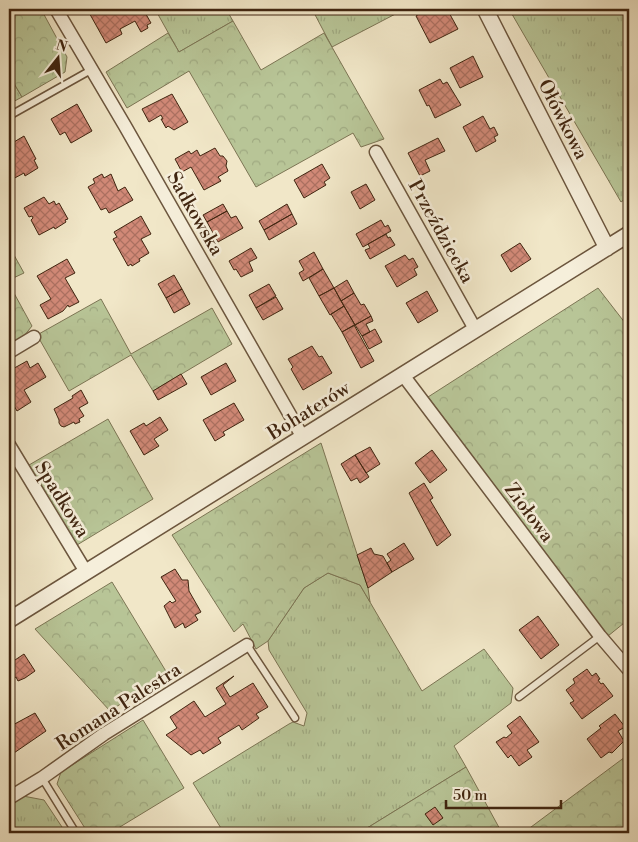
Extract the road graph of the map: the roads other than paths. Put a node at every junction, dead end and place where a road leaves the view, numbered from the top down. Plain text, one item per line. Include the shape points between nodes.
1 (56, 9) edge
2 (485, 9) edge
3 (91, 70) junction
4 (9, 116) edge
5 (376, 152) dead end
6 (629, 234) edge
7 (607, 248) junction
8 (475, 329) junction
9 (34, 337) dead end
10 (9, 352) edge
11 (403, 375) junction
12 (302, 436) junction
13 (9, 445) edge
14 (86, 572) junction
15 (9, 620) edge
16 (600, 636) junction
17 (248, 646) joint
18 (629, 670) edge
19 (519, 697) dead end
20 (295, 718) dead end
21 (42, 778) junction
22 (9, 798) edge
23 (76, 833) edge

1 - 3 street, Sadkowska
2 - 7 street, Ołówkowa
3 - 4 lane
3 - 12 street, Sadkowska
5 - 8 street, Przeździecka
6 - 7 street, Bohaterów
7 - 8 street, Bohaterów
8 - 11 street, Bohaterów
9 - 10 street
11 - 12 street, Bohaterów
11 - 16 street, Ziołowa
12 - 14 street, Bohaterów
13 - 14 street, Spadkowa
14 - 15 street, Bohaterów
16 - 18 street, Ziołowa
16 - 19 lane
17 - 20 lane
17 - 21 street, Romana Palestra via 104,734
21 - 22 street, Romana Palestra
21 - 23 lane

